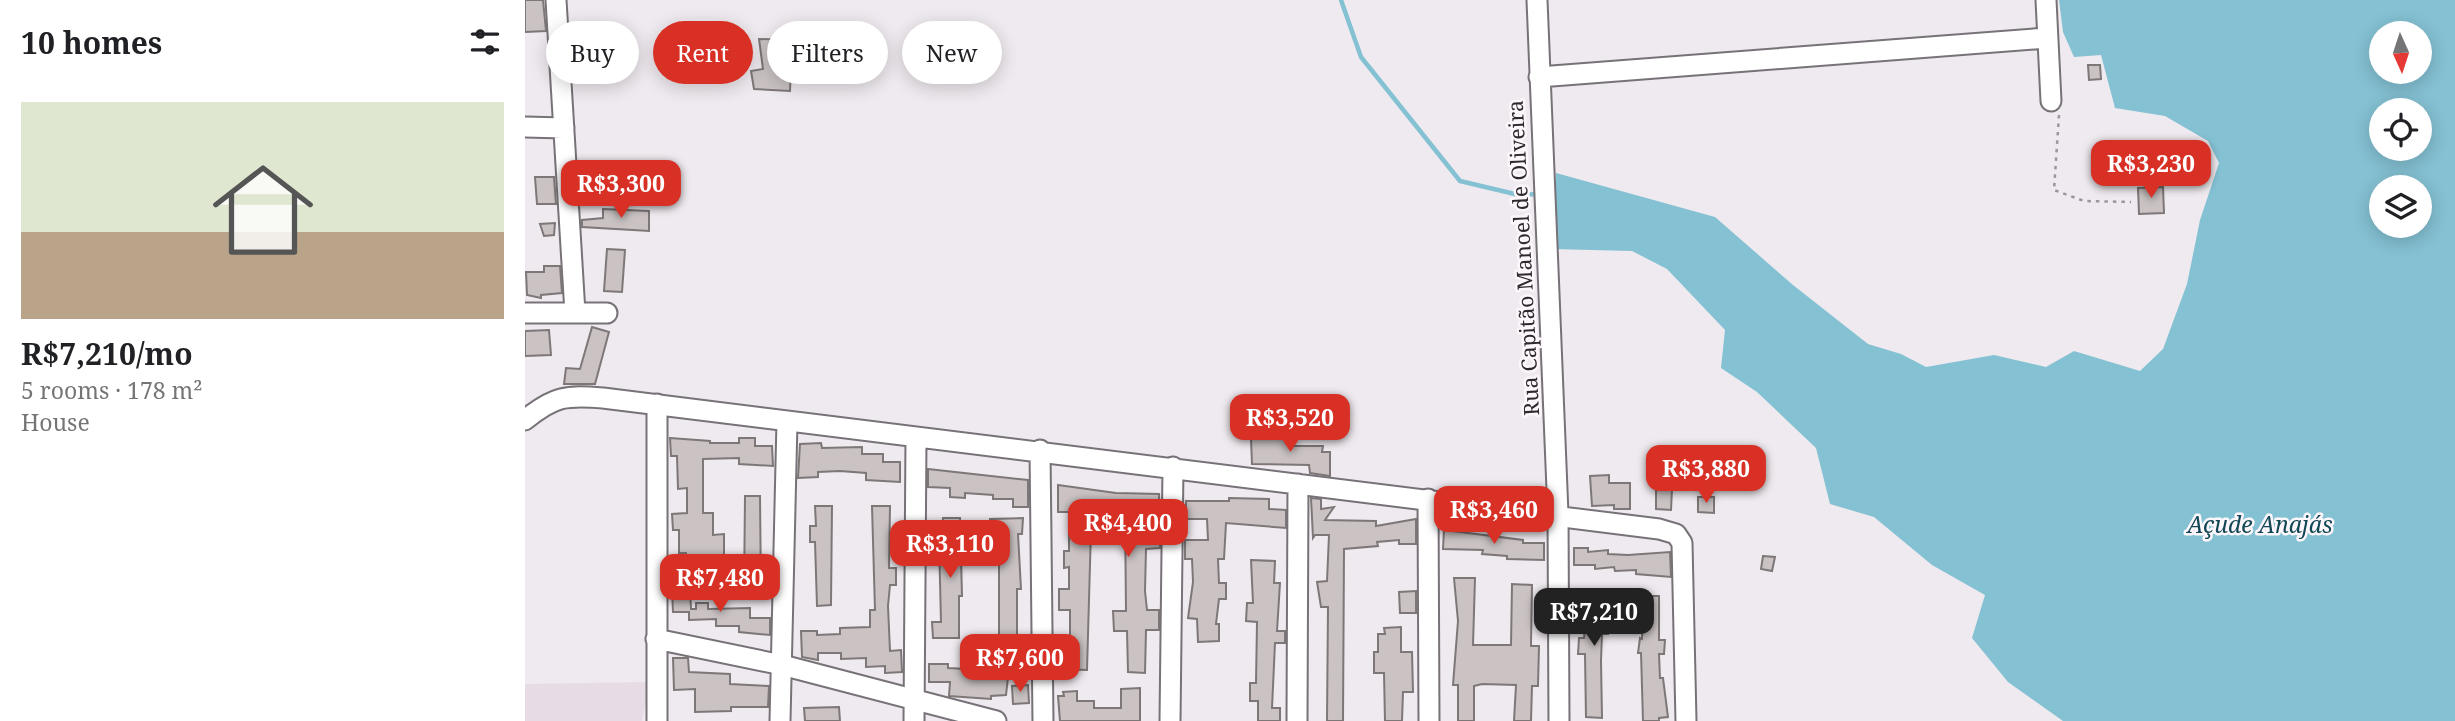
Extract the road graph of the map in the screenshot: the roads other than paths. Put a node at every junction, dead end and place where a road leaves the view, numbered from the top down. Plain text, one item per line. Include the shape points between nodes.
1 (556, 0) edge
2 (1537, 0) edge
3 (2046, 0) edge
4 (2047, 38) junction
5 (1539, 77) junction
6 (2051, 102) road end
7 (525, 127) edge
8 (564, 128) junction
9 (525, 313) edge
10 (575, 313) junction
11 (607, 313) dead end
12 (657, 404) junction
13 (525, 420) edge
14 (787, 421) junction
15 (916, 437) junction
16 (1040, 450) junction
17 (1173, 467) junction
18 (1298, 484) junction
19 (1428, 499) junction
20 (1558, 514) junction
21 (656, 639) junction
22 (782, 665) junction
23 (915, 700) junction
24 (657, 721) edge
25 (780, 721) edge
26 (914, 721) edge
27 (996, 721) edge
28 (1043, 721) edge
29 (1170, 721) edge
30 (1297, 721) edge
31 (1429, 721) edge
32 (1559, 721) edge
33 (1686, 721) edge

1 - 8 street
2 - 5 street, Rua Capitão Manoel de Oliveira
3 - 4 street
4 - 5 street
4 - 6 street
5 - 20 street, Rua Capitão Manoel de Oliveira
7 - 8 street
8 - 10 street
9 - 10 street
10 - 11 street
12 - 13 street via 559,398
12 - 14 street
12 - 21 street
14 - 15 street
14 - 22 street
15 - 16 street
15 - 23 street
16 - 17 street
16 - 28 street
17 - 18 street
17 - 29 street
18 - 19 street
18 - 30 street
19 - 20 street
19 - 31 street
20 - 32 street, Rua Capitão Manoel de Oliveira
20 - 33 street via 1659,529 1676,534 1682,543
21 - 22 street
21 - 24 street
22 - 23 street
22 - 25 street
23 - 26 street
23 - 27 street

